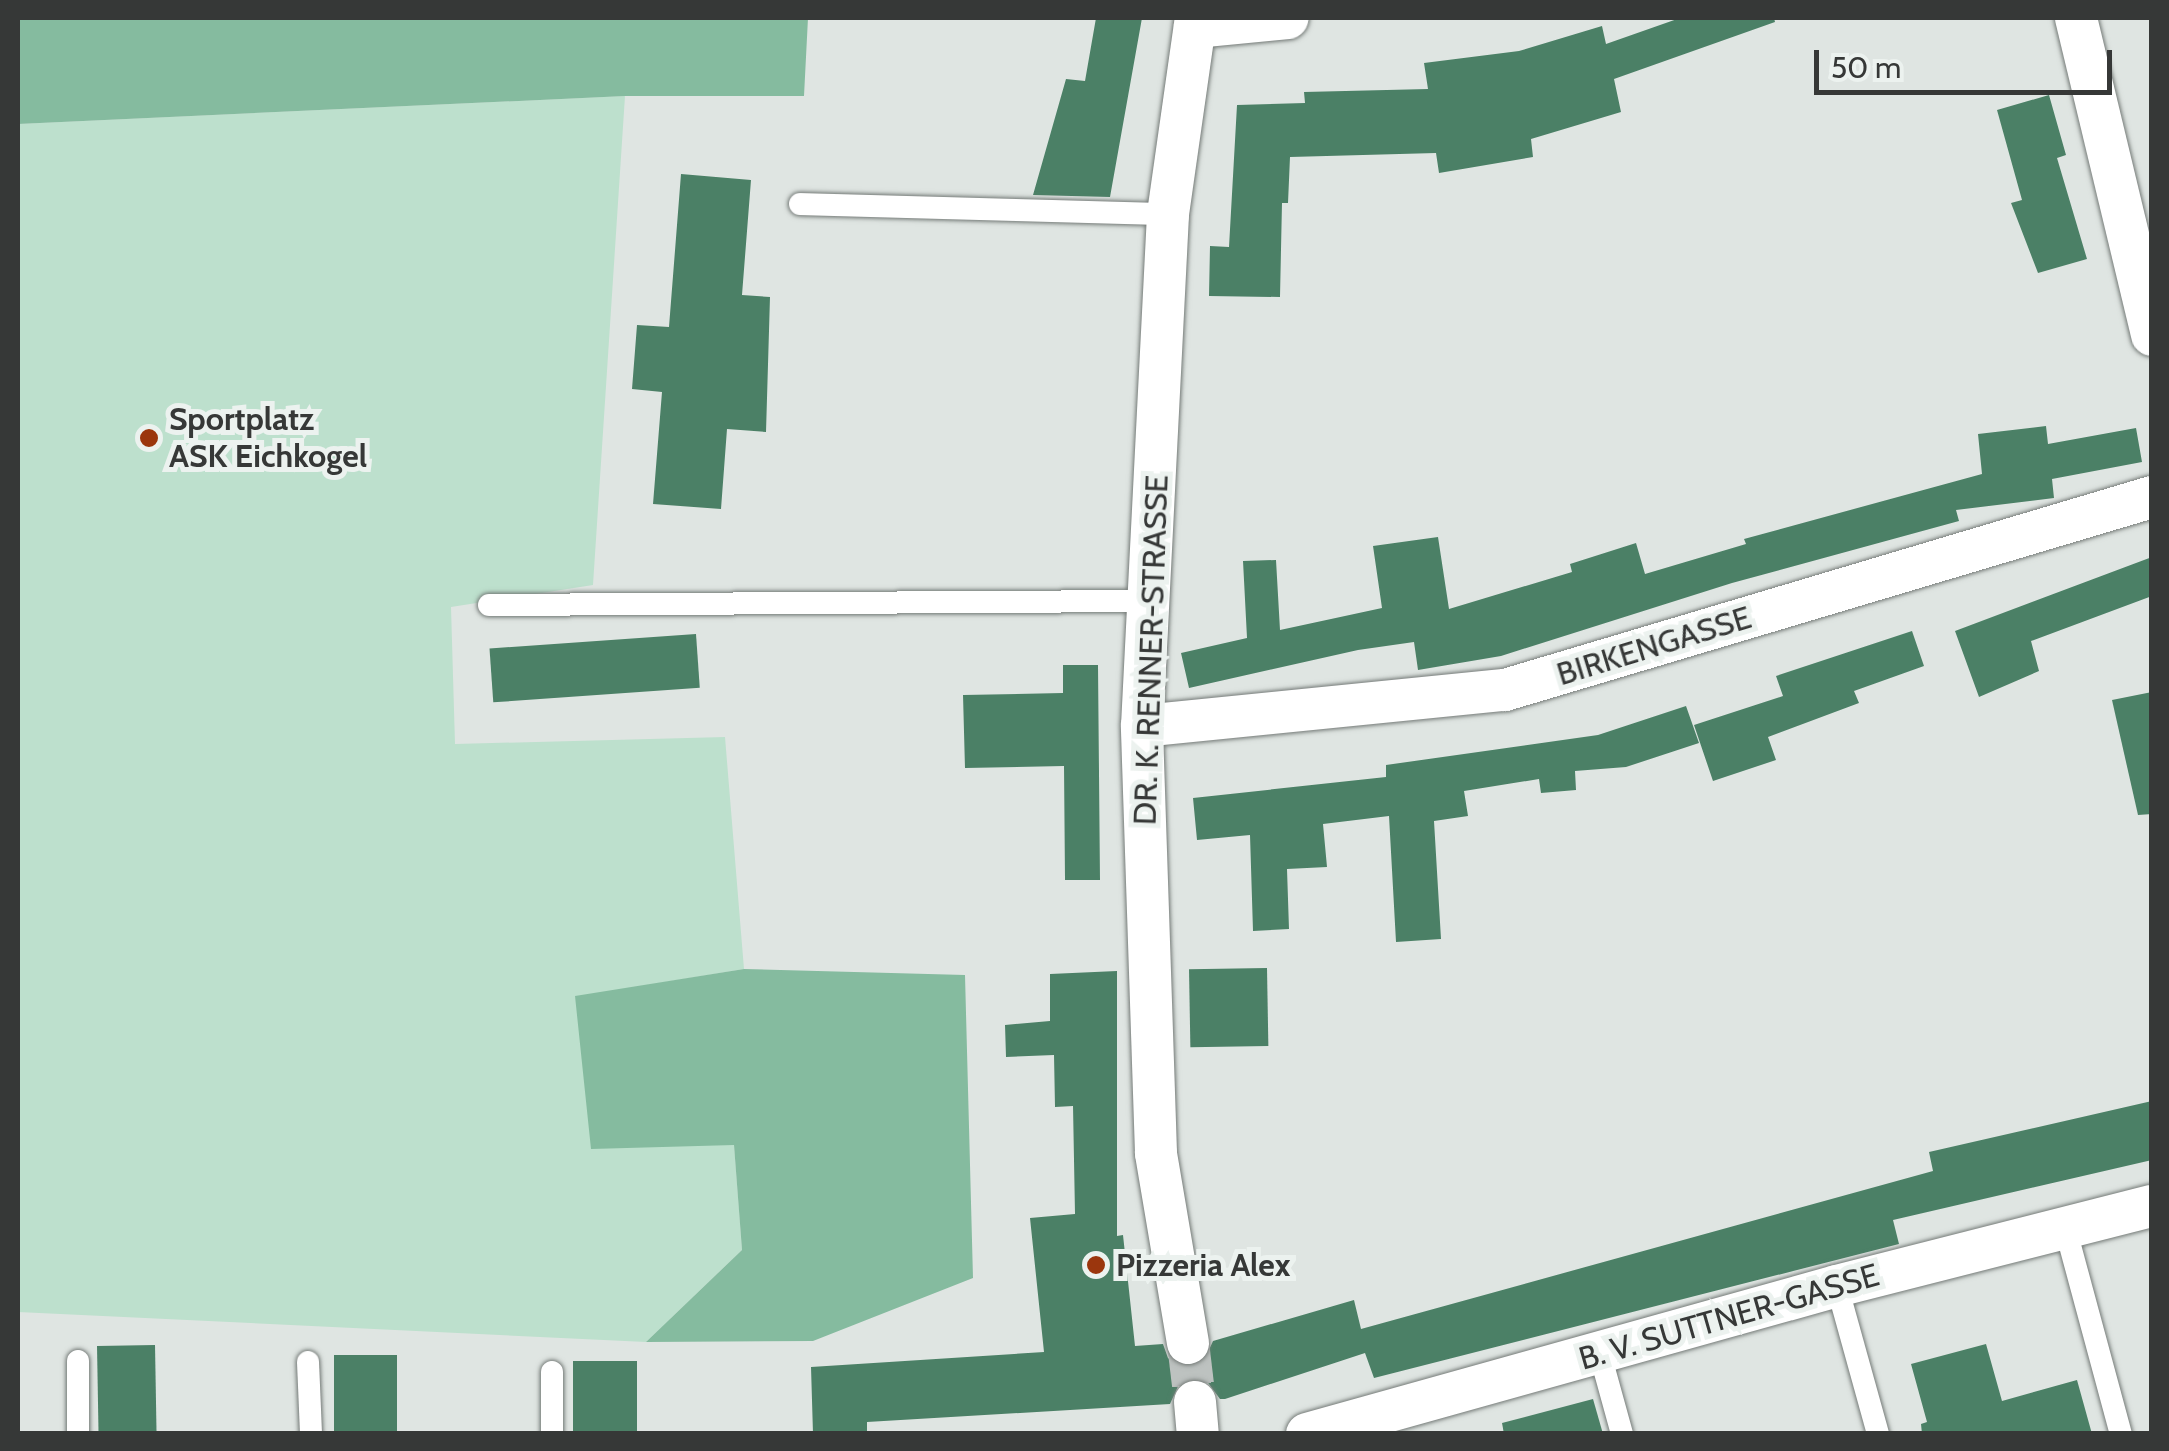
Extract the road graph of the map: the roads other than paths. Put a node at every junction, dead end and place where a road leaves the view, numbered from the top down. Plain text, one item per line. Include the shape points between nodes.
1 (1288, 18) edge
2 (2076, 18) edge
3 (1196, 22) edge
4 (800, 204) dead end
5 (1168, 214) junction
6 (2152, 335) edge
7 (2152, 497) edge
8 (1150, 601) junction
9 (489, 605) dead end
10 (1142, 726) junction
11 (2152, 1206) edge
12 (2065, 1227) junction
13 (1838, 1286) junction
14 (1188, 1343) tunnel mouth
15 (1600, 1354) junction
16 (78, 1361) dead end
17 (308, 1362) dead end
18 (552, 1372) dead end
19 (78, 1434) edge
20 (310, 1434) edge
21 (552, 1434) edge
22 (1307, 1434) edge
23 (1622, 1434) edge
24 (1878, 1434) edge
25 (2121, 1434) edge

1 - 3 street
2 - 6 street
3 - 5 street, DR. K. RENNER-STRASSE
4 - 5 lane
5 - 8 street, DR. K. RENNER-STRASSE
7 - 10 street, BIRKENGASSE via 1506,690
8 - 9 lane
8 - 10 street, DR. K. RENNER-STRASSE
10 - 14 street, DR. K. RENNER-STRASSE via 1156,1153
11 - 12 street, B. V. SUTTNER-GASSE
12 - 13 street, B. V. SUTTNER-GASSE
12 - 25 lane
13 - 15 street, B. V. SUTTNER-GASSE
13 - 24 lane
15 - 22 street, B. V. SUTTNER-GASSE
15 - 23 lane
16 - 19 lane
17 - 20 lane
18 - 21 lane

